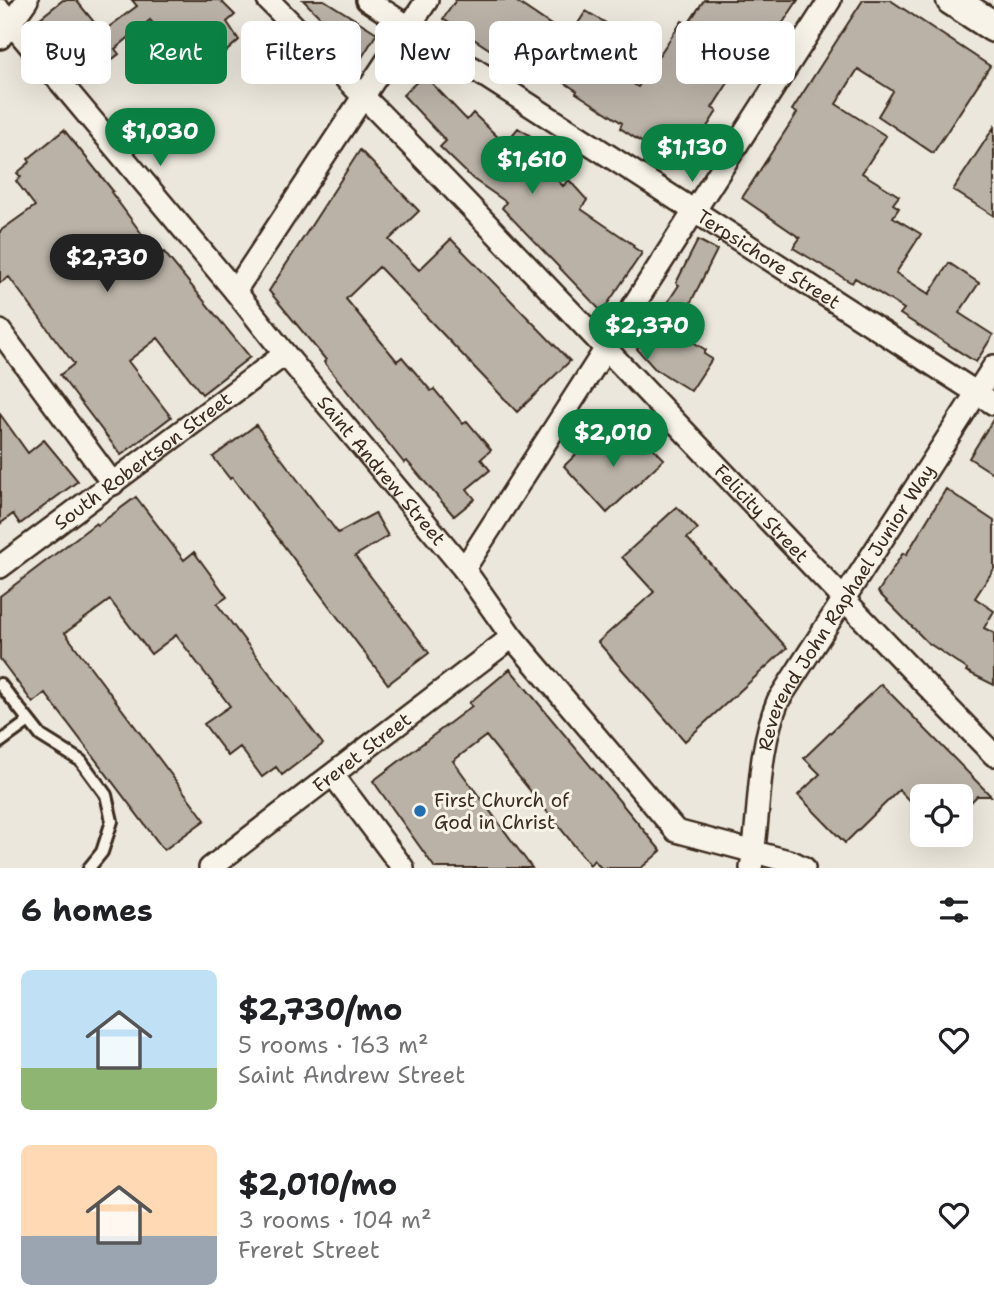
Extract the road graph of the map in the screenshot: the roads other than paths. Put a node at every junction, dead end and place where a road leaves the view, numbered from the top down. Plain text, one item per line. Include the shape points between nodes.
1 (27, 0) edge
2 (268, 0) edge
3 (367, 0) edge
4 (427, 0) edge
5 (830, 0) edge
6 (952, 0) edge
7 (398, 21) edge
8 (414, 21) edge
9 (4, 24) edge
10 (994, 27) edge
11 (475, 70) edge
12 (375, 78) edge
13 (363, 95) junction
14 (695, 212) junction
15 (235, 290) junction
16 (0, 331) edge
17 (605, 349) junction
18 (285, 354) junction
19 (994, 366) edge
20 (985, 398) edge
21 (113, 484) junction
22 (0, 567) edge
23 (464, 569) junction
24 (843, 600) junction
25 (512, 637) junction
26 (0, 684) edge
27 (29, 721) junction
28 (0, 742) edge
29 (994, 755) edge
30 (333, 775) junction
31 (752, 860) edge
32 (89, 868) edge
33 (210, 868) edge
34 (403, 868) edge
35 (804, 868) edge

1 - 9 street
2 - 13 street, Felicity Street
3 - 7 street, Terpsichore Street
4 - 8 street
5 - 14 street
6 - 10 street
9 - 15 street, Saint Andrew Street
11 - 14 street, Terpsichore Street
12 - 13 street
13 - 15 street
13 - 17 street, Felicity Street
14 - 17 street
14 - 20 street, Terpsichore Street
15 - 18 street, Saint Andrew Street
16 - 21 street
17 - 23 street
17 - 24 street, Felicity Street
18 - 21 street, South Robertson Street
18 - 23 street, Saint Andrew Street
19 - 20 street, Reverend John Raphael Junior Way
20 - 24 street, Reverend John Raphael Junior Way
21 - 22 street, South Robertson Street
23 - 25 street, Saint Andrew Street
24 - 29 street, Felicity Street
24 - 31 street, Reverend John Raphael Junior Way via 769,722
25 - 30 street, Freret Street
25 - 31 street, Saint Andrew Street via 676,831
26 - 27 lane
27 - 28 lane
27 - 32 lane via 41,736 81,761 106,795 112,821 102,852
30 - 33 street, Freret Street
30 - 34 street
31 - 35 street, Saint Andrew Street via 792,862

